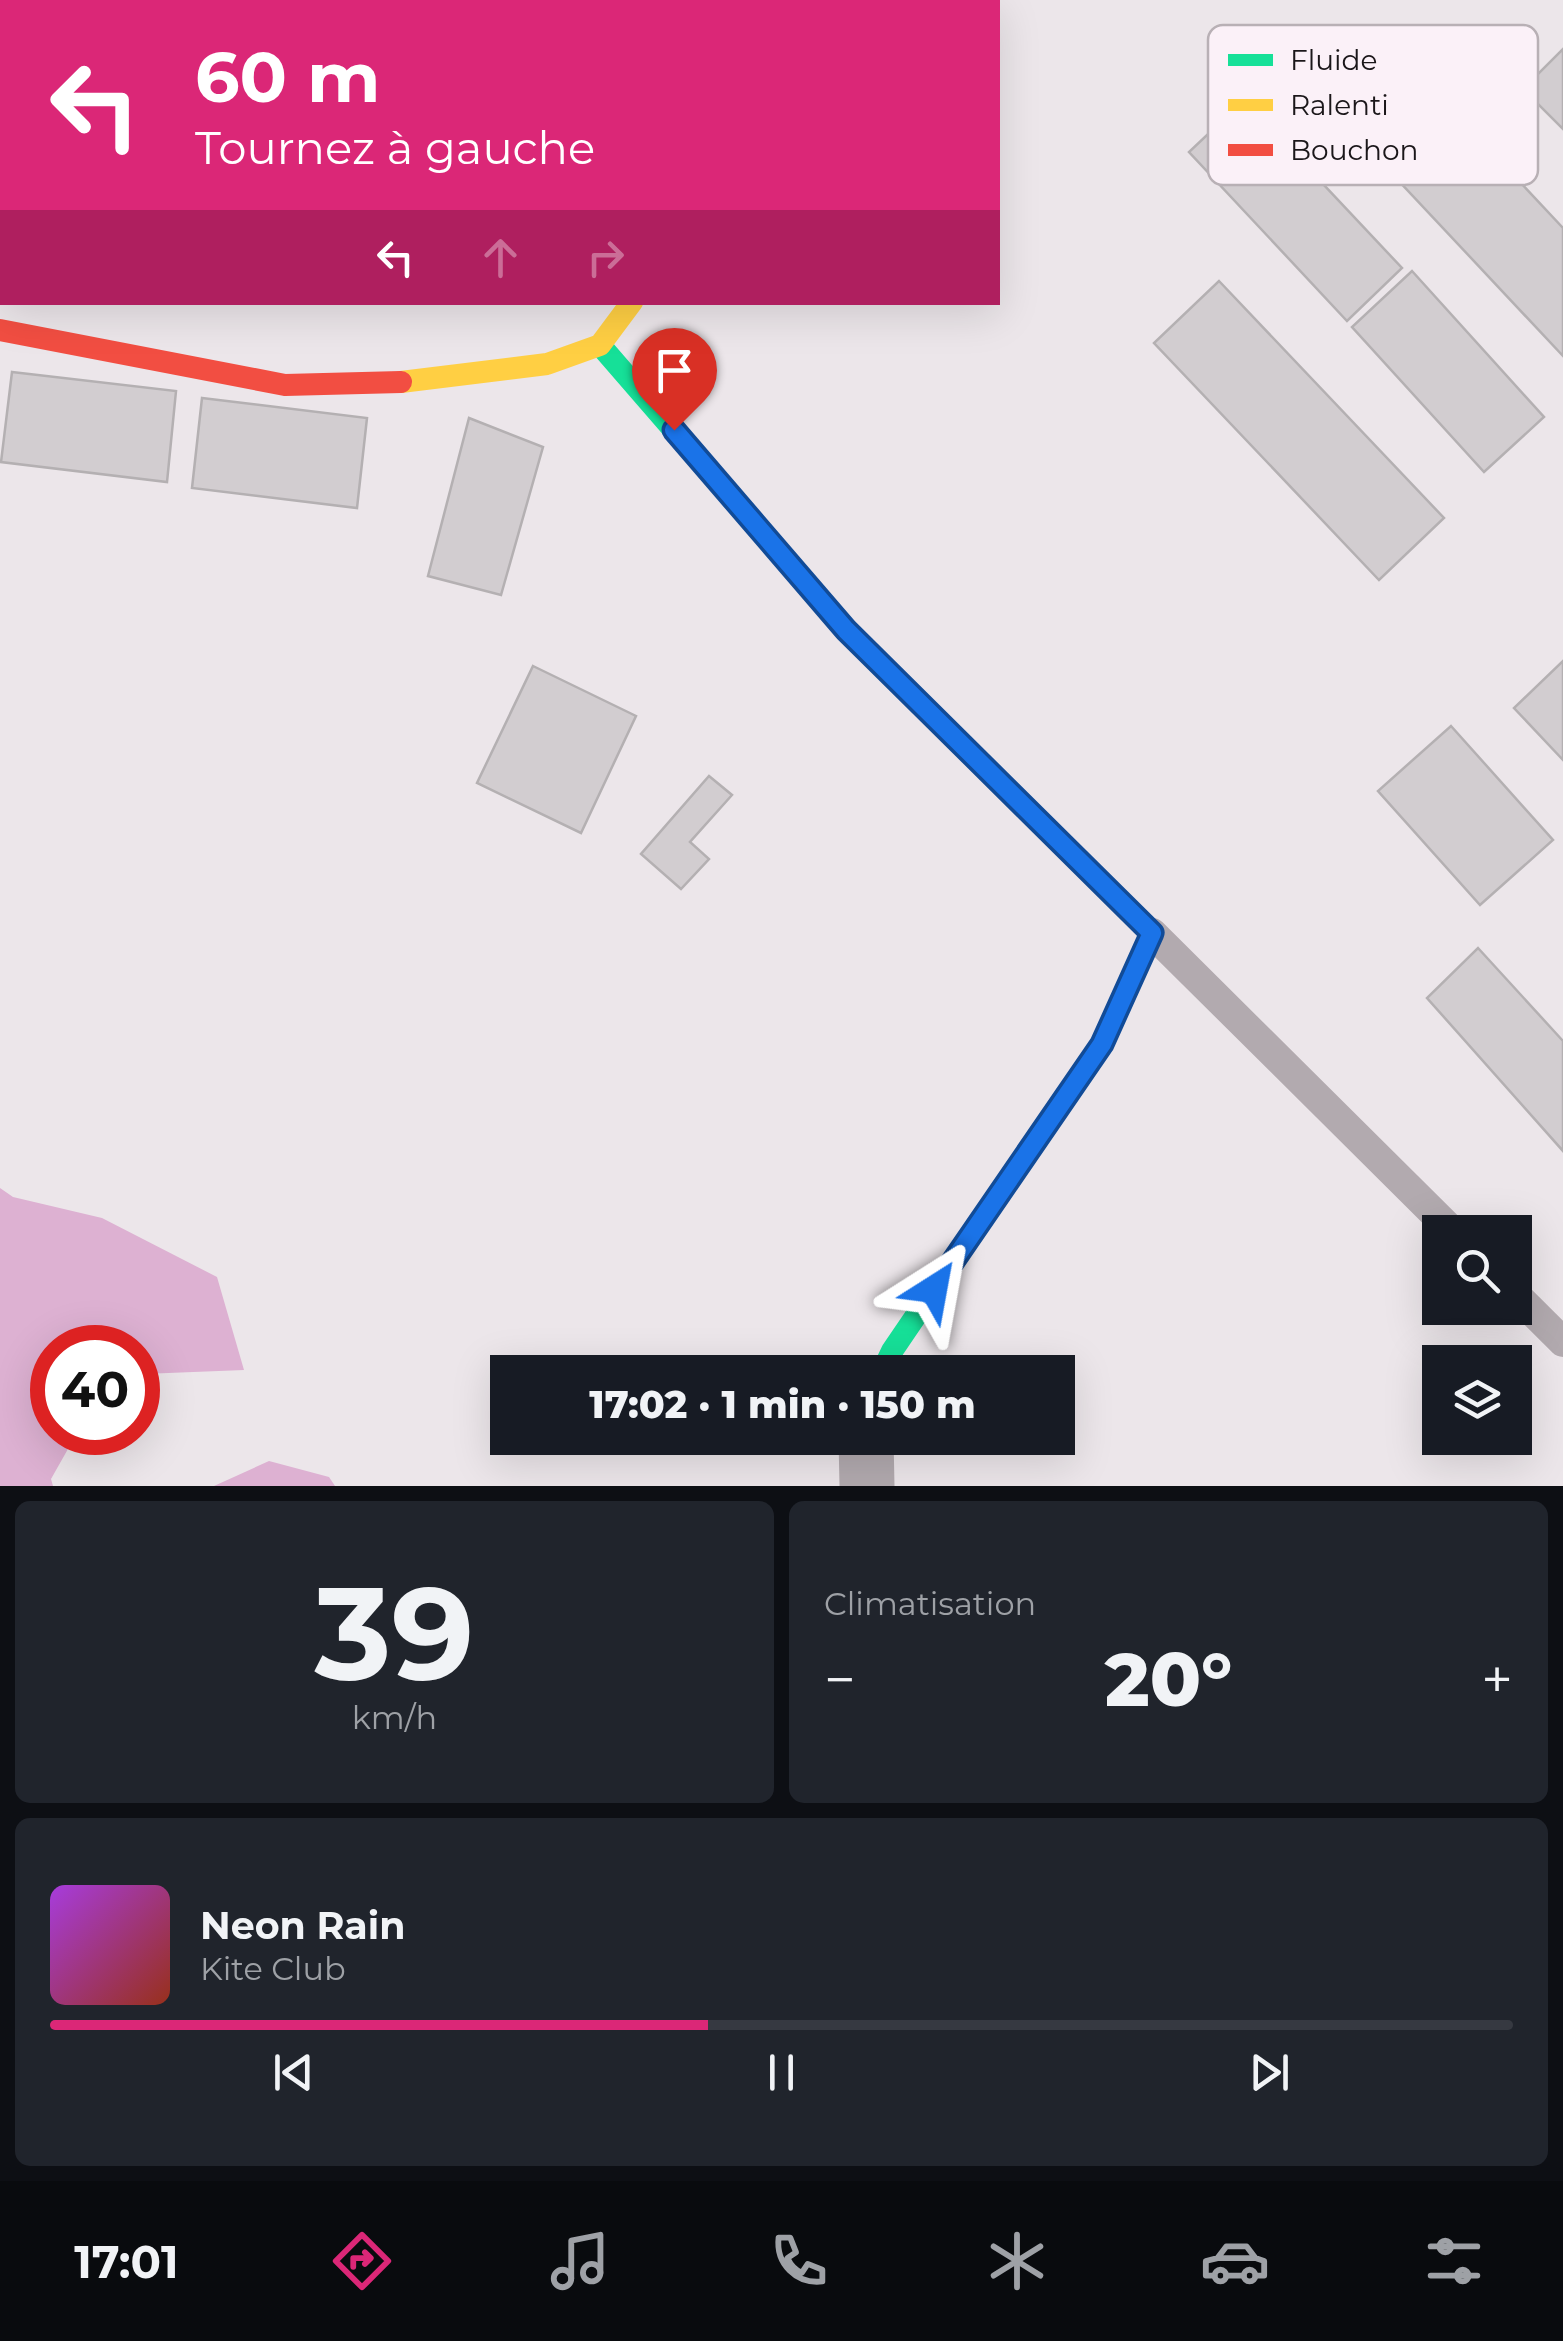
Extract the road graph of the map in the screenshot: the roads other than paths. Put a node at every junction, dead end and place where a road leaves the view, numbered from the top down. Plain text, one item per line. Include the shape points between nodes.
1 (630, 305) edge
2 (0, 330) edge
3 (600, 346) junction
4 (1152, 933) junction
5 (1436, 1215) edge
6 (1532, 1311) edge
7 (1563, 1342) edge
8 (890, 1355) edge
9 (866, 1455) edge
10 (867, 1486) edge

1 - 3 street
2 - 3 street via 284,385 421,382 547,364
3 - 4 street via 846,630
4 - 5 lane
4 - 8 street via 1102,1044
6 - 7 lane
9 - 10 street

